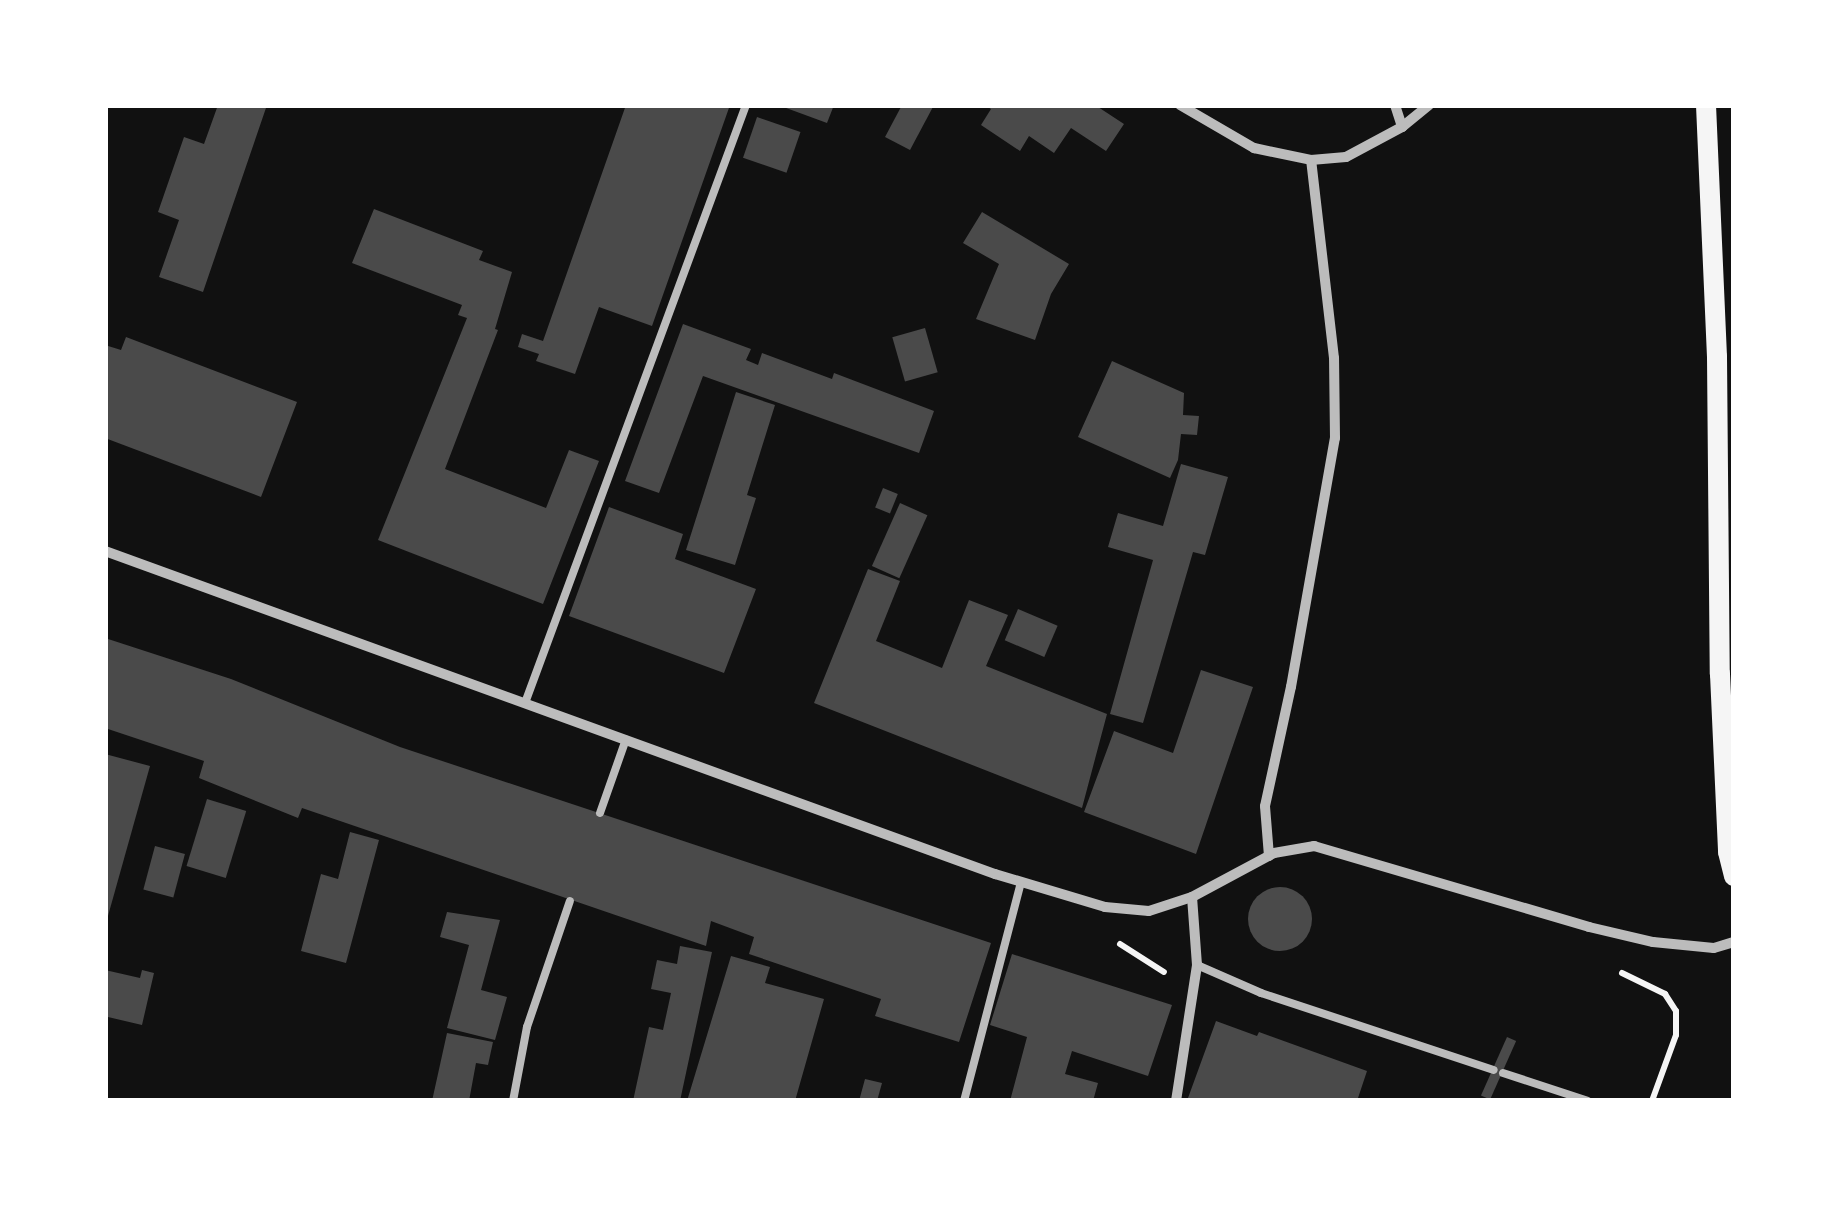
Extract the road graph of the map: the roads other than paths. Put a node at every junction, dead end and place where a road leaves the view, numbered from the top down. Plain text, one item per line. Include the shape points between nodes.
1 (746, 105) edge
2 (1180, 105) edge
3 (1395, 105) edge
4 (1428, 105) edge
5 (1706, 105) edge
6 (1402, 127) junction
7 (1311, 160) junction
8 (1725, 357) edge
9 (105, 551) edge
10 (525, 703) junction
11 (626, 739) junction
12 (600, 813) dead end
13 (1268, 856) junction
14 (1734, 876) edge
15 (1022, 882) junction
16 (1192, 897) junction
17 (570, 902) dead end
18 (1734, 942) edge
19 (1197, 965) junction
20 (513, 1101) edge
21 (964, 1101) edge
22 (1176, 1101) edge
23 (1588, 1101) edge

1 - 10 lane
2 - 7 street via 1254,148
3 - 6 street
4 - 6 street
5 - 8 main road
6 - 7 street via 1346,157
7 - 13 street via 1334,358 1335,438 1265,806
8 - 14 main road via 1720,692
9 - 10 street
10 - 11 street
11 - 12 lane
11 - 15 street
13 - 16 street
13 - 18 street via 1314,846 1589,928 1714,948
15 - 16 street via 1105,907 1148,911
15 - 21 lane
16 - 19 street
17 - 20 lane via 527,1026
19 - 22 street
19 - 23 lane via 1261,993

